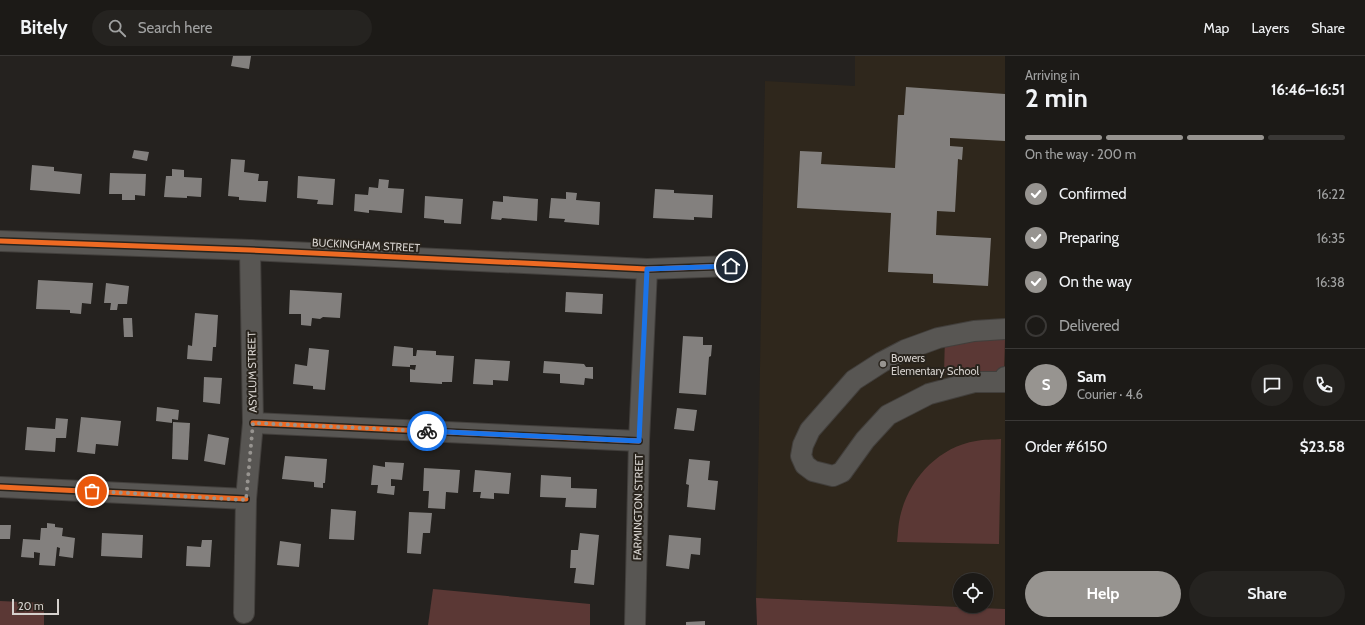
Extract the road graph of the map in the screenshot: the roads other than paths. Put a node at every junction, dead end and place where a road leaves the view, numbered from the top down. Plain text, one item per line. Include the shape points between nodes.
1 (0, 241) edge
2 (250, 250) junction
3 (731, 266) dead end
4 (647, 269) junction
5 (1005, 329) edge
6 (1005, 377) edge
7 (253, 423) junction
8 (639, 441) junction
9 (0, 486) edge
10 (246, 500) junction
11 (244, 613) dead end
12 (635, 625) edge

1 - 2 street, BUCKINGHAM STREET
2 - 4 street, BUCKINGHAM STREET
2 - 7 street, ASYLUM STREET
3 - 4 street, BUCKINGHAM STREET
4 - 8 street, FARMINGTON STREET
5 - 6 street via 974,331 938,338 882,362 854,380 810,430 801,456 813,471 832,476 842,472 865,440 888,415 929,394 974,382 1005,382
7 - 8 street
7 - 10 street, ASYLUM STREET
8 - 12 street, FARMINGTON STREET
9 - 10 street
10 - 11 street, ASYLUM STREET

